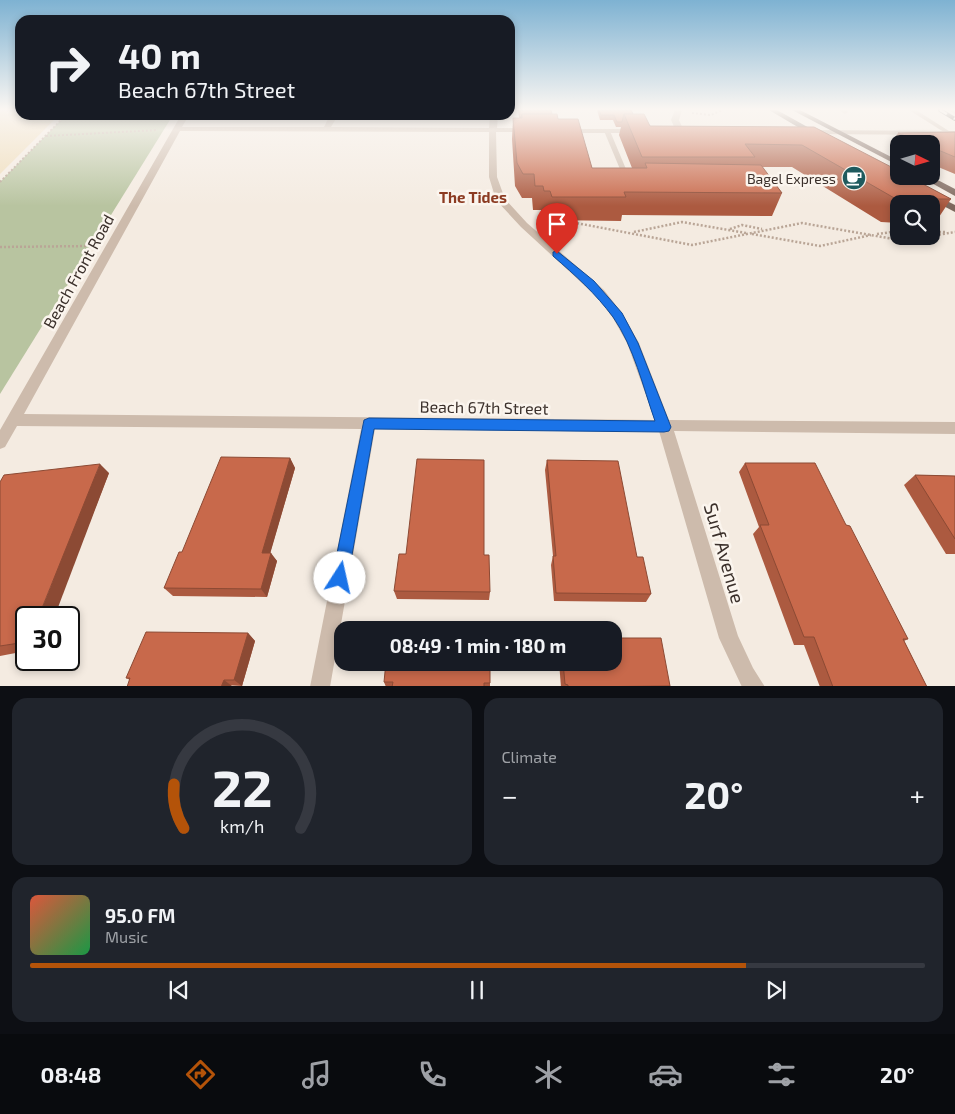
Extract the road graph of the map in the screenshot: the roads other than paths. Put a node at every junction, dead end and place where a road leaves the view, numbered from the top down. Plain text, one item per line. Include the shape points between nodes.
1 (170, 142) edge
2 (492, 142) edge
3 (611, 142) edge
4 (856, 142) edge
5 (890, 159) edge
6 (638, 183) edge
7 (940, 185) edge
8 (921, 190) edge
9 (955, 193) edge
10 (955, 209) edge
11 (14, 420) junction
12 (369, 424) junction
13 (664, 427) junction
14 (955, 428) edge
15 (0, 443) edge
16 (320, 686) edge
17 (755, 686) edge

1 - 11 street, Beach Front Road
2 - 13 street, Surf Avenue via 493,177 500,200 590,284 618,316 633,343
3 - 6 lane via 628,183
4 - 5 main road
7 - 9 main road
8 - 10 main road
11 - 12 street, Beach 67th Street
11 - 15 street, Beach Front Road
12 - 13 street, Beach 67th Street
12 - 16 street
13 - 14 street, Beach 67th Street
13 - 17 street, Surf Avenue via 729,638 746,675

